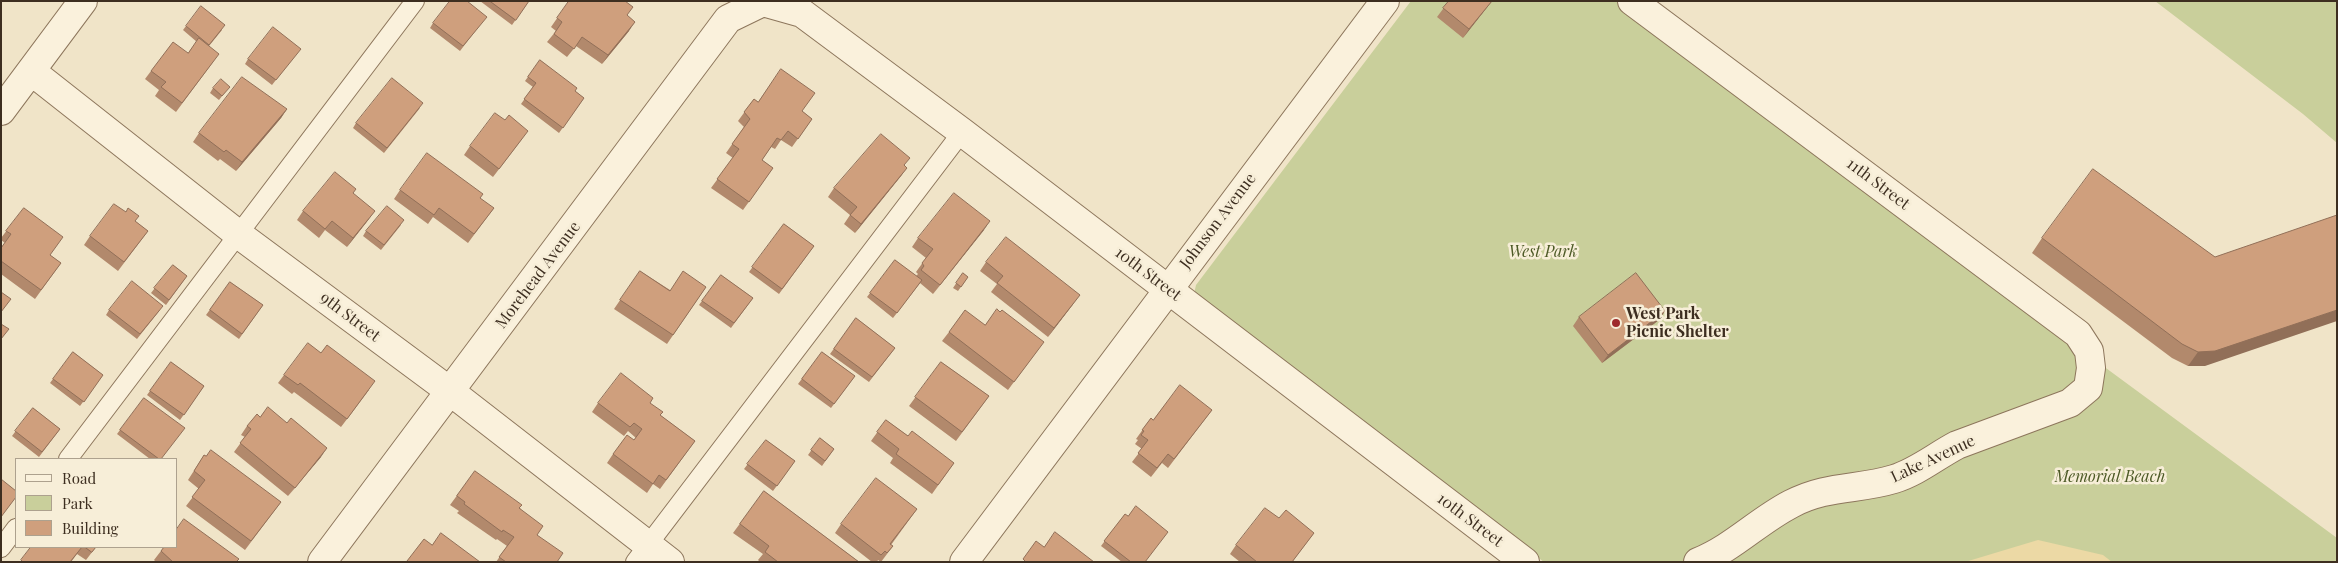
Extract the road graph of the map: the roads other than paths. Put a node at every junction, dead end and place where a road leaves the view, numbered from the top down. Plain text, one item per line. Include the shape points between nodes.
1 (83, 1) edge
2 (415, 1) edge
3 (1385, 1) edge
4 (1632, 1) edge
5 (763, 2) edge
6 (31, 71) junction
7 (1, 111) edge
8 (962, 132) junction
9 (238, 234) junction
10 (1167, 289) junction
11 (2088, 388) joint
12 (451, 392) junction
13 (69, 458) edge
14 (15, 529) edge
15 (1, 548) edge
16 (641, 553) edge
17 (322, 562) edge
18 (670, 562) edge
19 (964, 562) edge
20 (1525, 562) edge
21 (1698, 562) edge

1 - 6 street
2 - 9 lane
3 - 10 street, Johnson Avenue
4 - 11 street, 11th Street via 2078,334 2089,351
5 - 8 street, 10th Street via 802,13
5 - 12 street, Morehead Avenue via 728,19
6 - 7 street
6 - 9 street, 9th Street
8 - 10 street, 10th Street
8 - 16 lane
9 - 12 street, 9th Street
9 - 13 lane
10 - 19 street, Johnson Avenue
10 - 20 street, 10th Street
11 - 21 street, Lake Avenue via 2070,403 1957,445 1911,473 1881,483 1834,488 1792,504 1732,545
12 - 16 street, 9th Street
12 - 17 street, Morehead Avenue
14 - 15 lane
16 - 18 street, 9th Street

